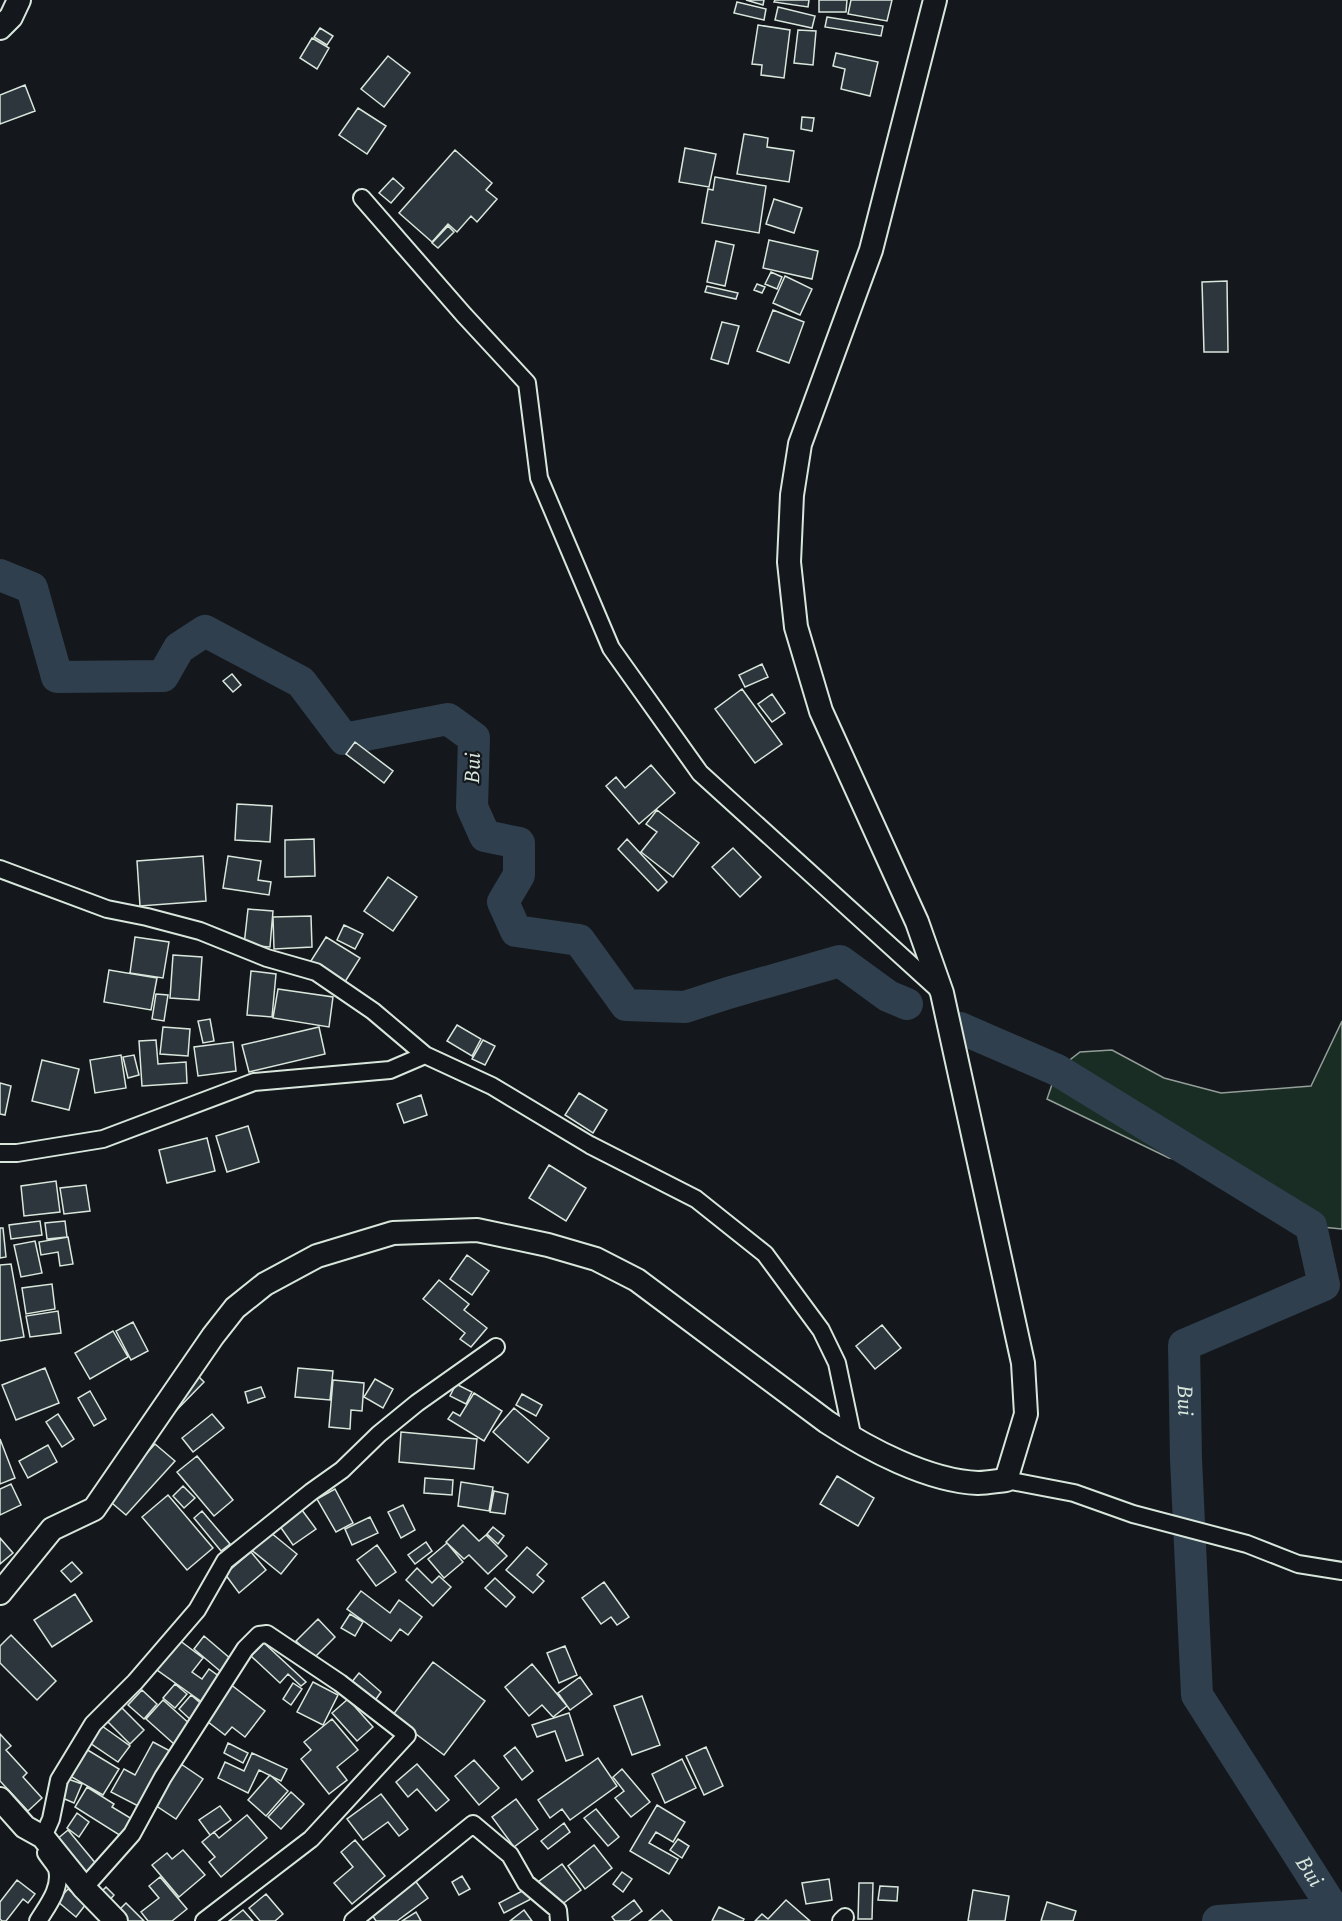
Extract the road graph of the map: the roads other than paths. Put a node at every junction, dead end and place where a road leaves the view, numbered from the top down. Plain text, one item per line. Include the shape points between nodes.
1 (19, 0) edge
2 (935, 0) edge
3 (0, 28) edge
4 (362, 198) dead end
5 (0, 869) edge
6 (942, 993) junction
7 (426, 1055) junction
8 (0, 1153) edge
9 (496, 1347) dead end
10 (853, 1440) junction
11 (1006, 1480) junction
12 (1342, 1570) edge
13 (0, 1593) edge
14 (0, 1799) edge
15 (34, 1832) junction
16 (84, 1888) junction
17 (38, 1921) edge
18 (116, 1921) edge
19 (204, 1921) edge
20 (353, 1921) edge
21 (559, 1921) edge

1 - 3 main road
2 - 6 main road via 872,250 800,444 792,495 789,562 796,627 821,711 917,922
4 - 6 street via 527,383 538,478 611,648 699,774
5 - 7 street via 107,909 200,931 267,958 316,972 373,1011
6 - 11 main road via 1023,1363 1026,1414
7 - 8 street via 390,1070 254,1082 103,1139
7 - 10 street via 492,1086 590,1145 696,1199 765,1254 821,1330 837,1362
9 - 15 street via 417,1403 342,1470 225,1561 197,1610 93,1724 59,1780 51,1819
10 - 11 main road via 943,1477 978,1483
10 - 13 main road via 637,1280 596,1259 477,1230 393,1233 317,1256 265,1284 235,1308 94,1509 52,1529
11 - 12 street via 1074,1493 1133,1514 1247,1544 1298,1564
14 - 15 main road
15 - 16 main road
15 - 17 street via 57,1868 57,1885
16 - 18 main road
16 - 19 street via 132,1834 163,1777 245,1649 259,1635 267,1634 407,1735 311,1839
20 - 21 street via 473,1824 510,1855 526,1883 558,1910

